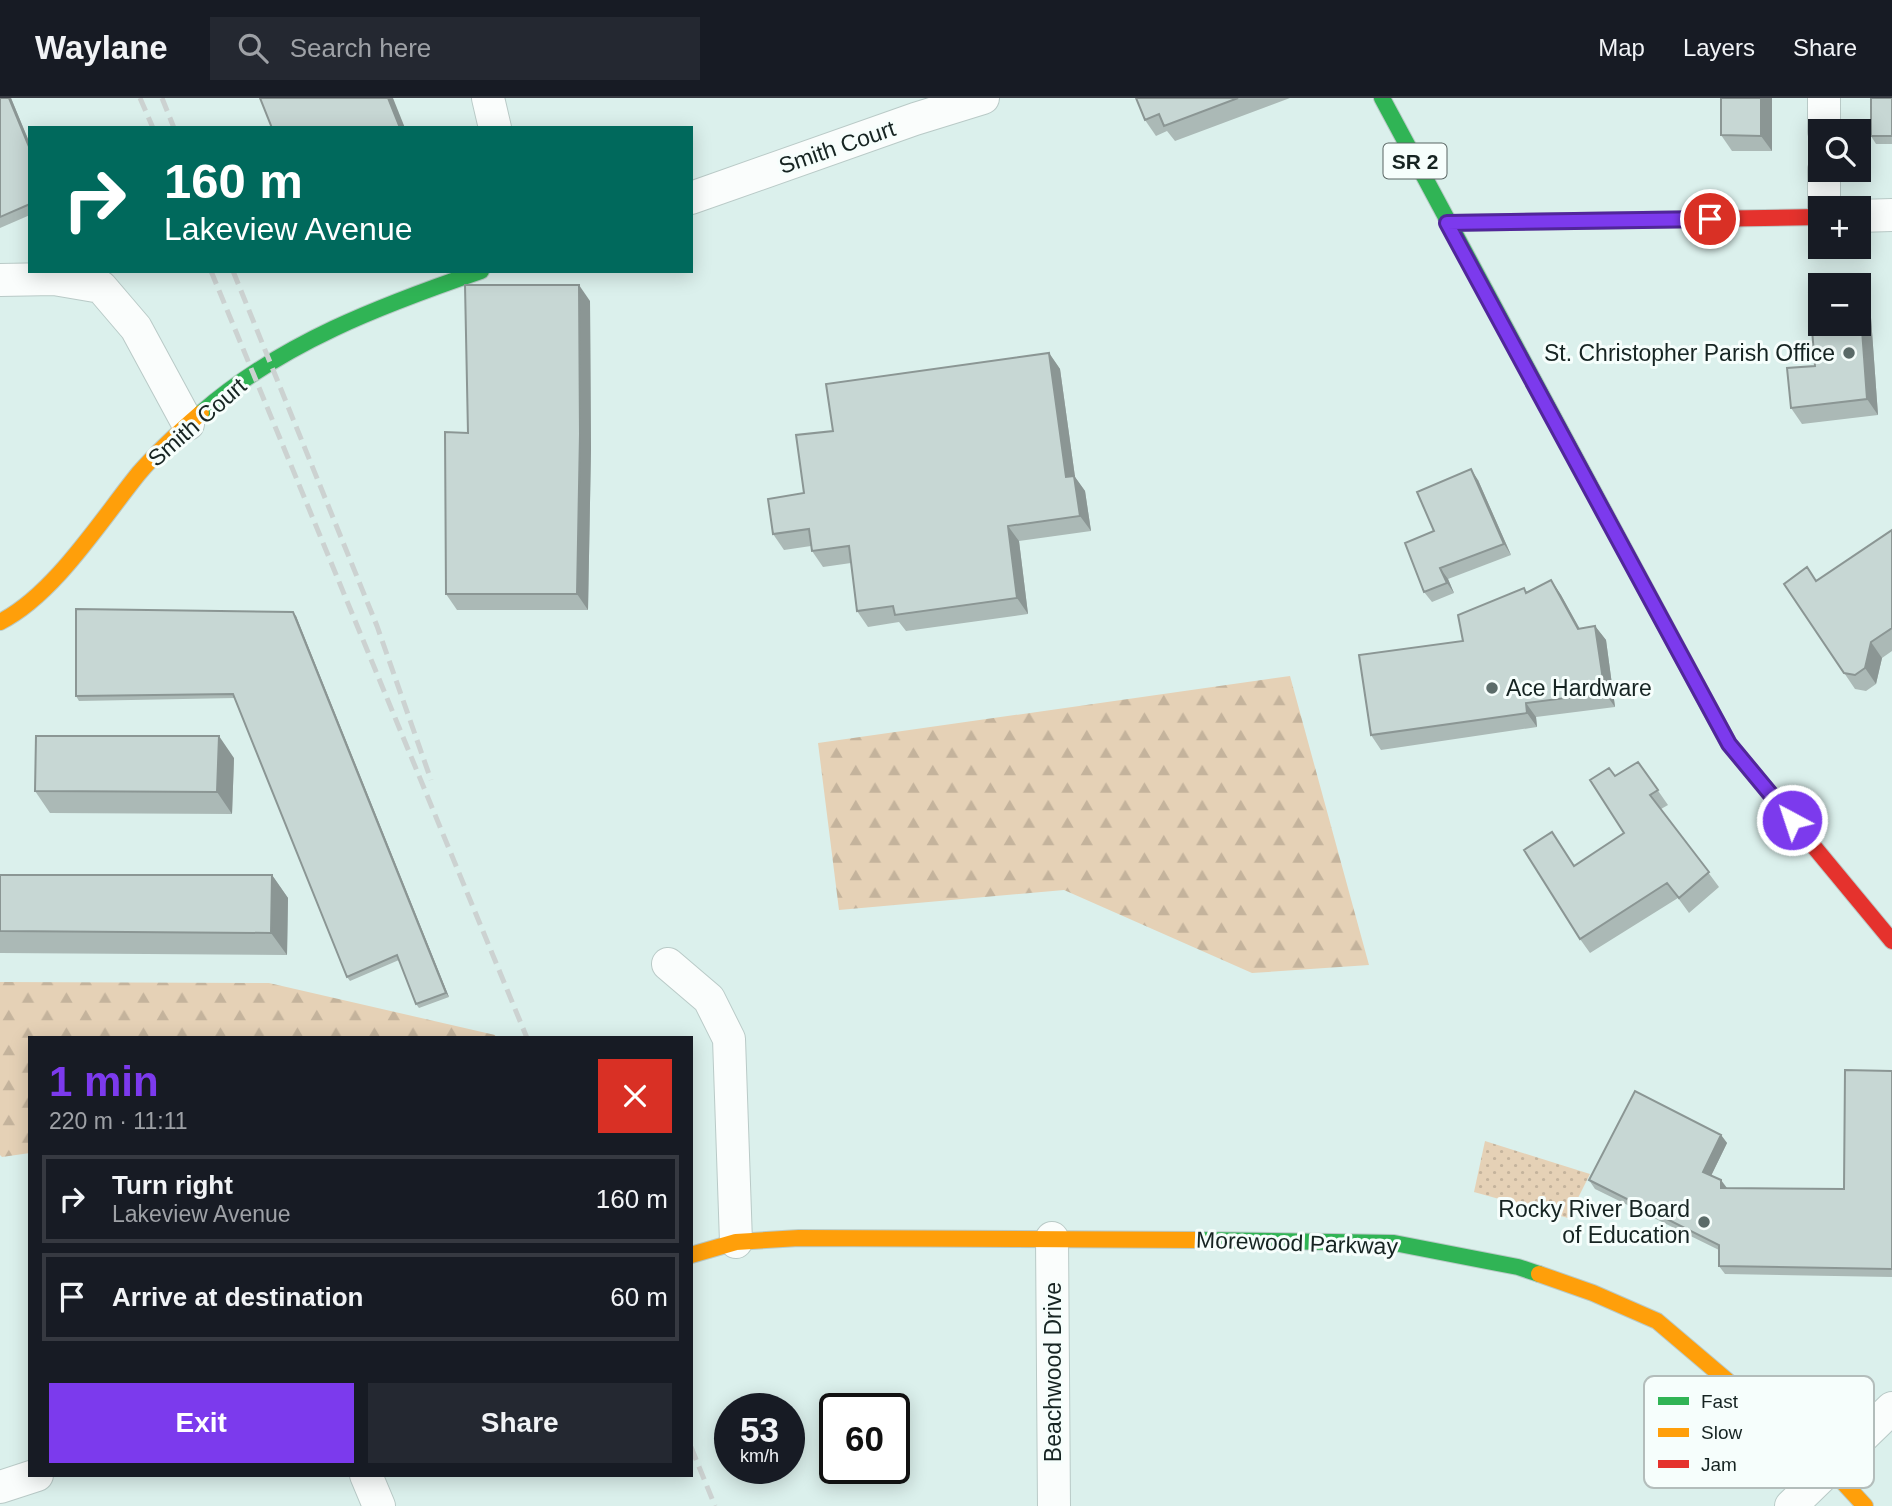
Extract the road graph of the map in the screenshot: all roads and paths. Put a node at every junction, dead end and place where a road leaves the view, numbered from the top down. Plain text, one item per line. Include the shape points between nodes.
1 (488, 98) edge
2 (983, 98) edge
3 (1382, 98) edge
4 (1824, 98) edge
5 (1824, 119) edge
6 (495, 126) edge
7 (693, 197) edge
8 (1892, 215) edge
9 (1871, 216) edge
10 (1808, 217) edge
11 (1447, 223) junction
12 (475, 273) edge
13 (0, 280) edge
14 (188, 424) junction
15 (0, 622) edge
16 (1892, 941) edge
17 (668, 964) dead end
18 (1052, 1238) junction
19 (736, 1242) junction
20 (693, 1254) edge
21 (1722, 1376) edge
22 (1892, 1408) edge
23 (1874, 1425) edge
24 (33, 1477) edge
25 (367, 1477) edge
26 (1809, 1488) edge
27 (1848, 1488) edge
28 (4, 1493) edge
29 (379, 1506) edge
30 (1054, 1506) edge
31 (1791, 1506) edge
32 (1865, 1506) edge

1 - 6 street
2 - 7 street, Smith Court
3 - 11 street, SR 2
4 - 5 street
8 - 9 street
10 - 11 street
11 - 16 street, SR 2 via 1729,744
12 - 14 street, Smith Court via 397,300 286,352 226,391
13 - 14 street via 54,279 101,287 136,328
14 - 15 street, Smith Court via 142,470 47,589
17 - 19 street via 709,999 729,1039
18 - 19 street, Morewood Parkway
18 - 21 street, Morewood Parkway via 1394,1243 1518,1267 1657,1321
18 - 30 street, Beachwood Drive
19 - 20 street, Morewood Parkway
22 - 23 street
24 - 28 street
25 - 29 street
26 - 31 street
27 - 32 street, Morewood Parkway

